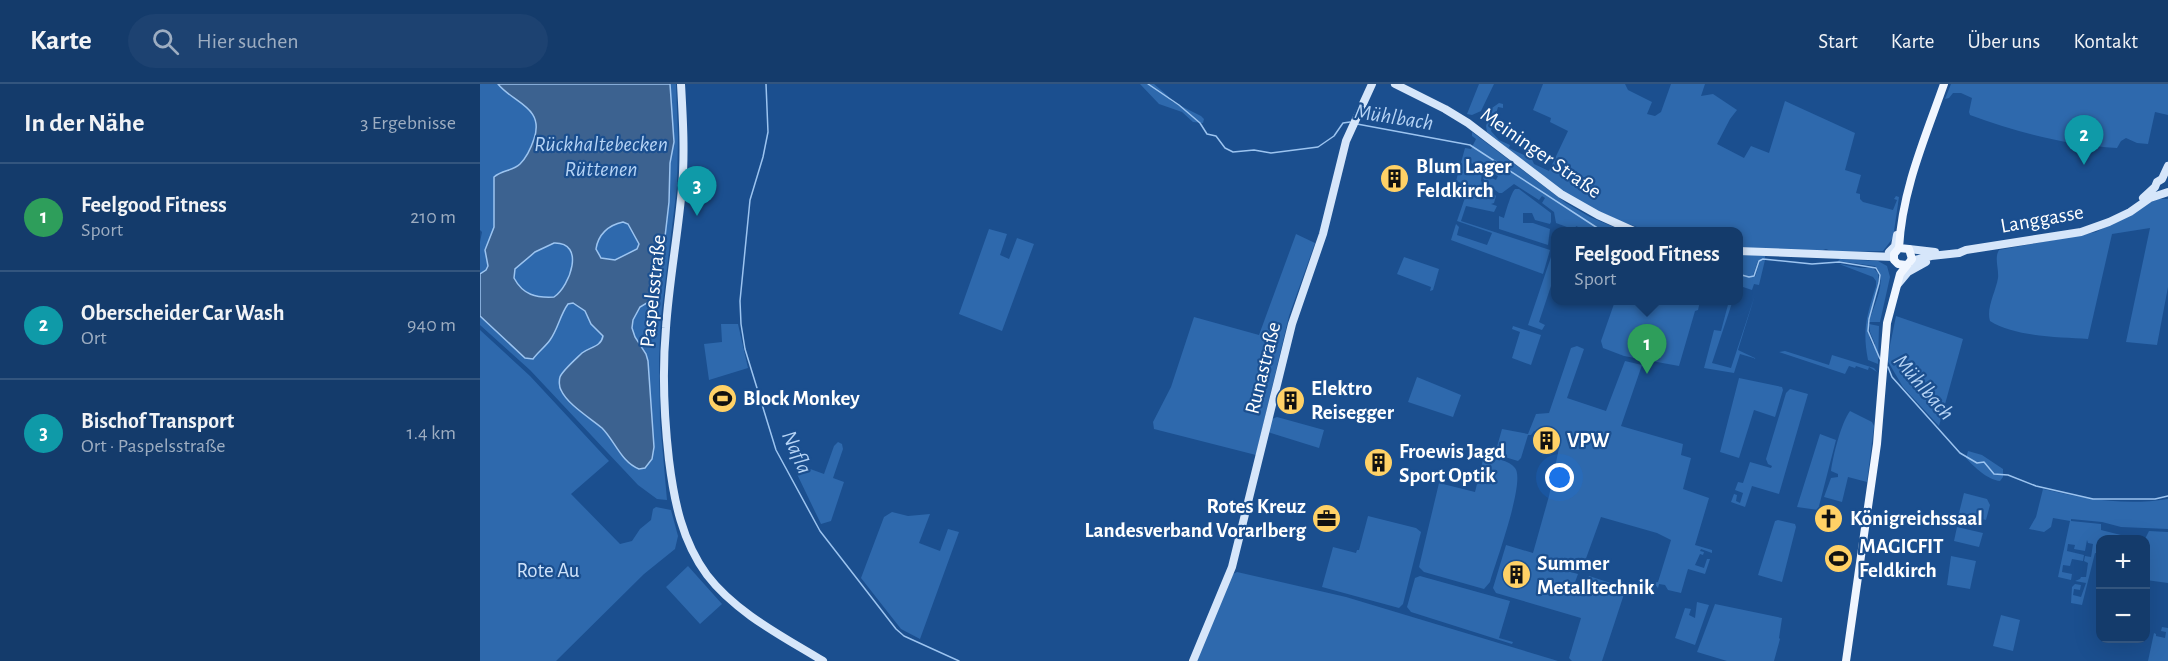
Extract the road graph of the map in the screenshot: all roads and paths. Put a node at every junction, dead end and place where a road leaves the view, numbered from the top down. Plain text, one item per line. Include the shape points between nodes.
1 (681, 84) edge
2 (1372, 84) edge
3 (1395, 84) edge
4 (1944, 84) edge
5 (2168, 166) edge
6 (2165, 180) edge
7 (2155, 187) junction
8 (2166, 194) edge
9 (2146, 195) junction
10 (1903, 211) junction
11 (2121, 216) junction
12 (1626, 227) edge
13 (1966, 250) junction
14 (1743, 251) edge
15 (1944, 254) junction
16 (1901, 255) junction
17 (1895, 288) junction
18 (815, 660) edge
19 (1193, 661) edge
20 (1846, 661) edge

1 - 18 main road, Paspelsstraße via 683,169 664,377 675,501 688,543 711,579 735,603
2 - 19 main road, Runastraße via 1341,156 1320,242 1292,324 1232,567
3 - 12 main road, Meininger Straße via 1458,117 1561,194
4 - 10 main road
5 - 6 main road, Langgasse
5 - 9 main road via 2153,180
6 - 7 main road, Langgasse
7 - 8 main road via 2157,192
7 - 9 main road, Langgasse
8 - 11 main road, Langgasse via 2150,198
9 - 11 main road, Langgasse
10 - 16 main road
10 - 16 main road
11 - 13 main road, Langgasse via 2071,234
13 - 15 main road, Langgasse
13 - 16 main road, Langgasse
14 - 16 main road
15 - 16 main road, Langgasse
15 - 17 main road via 1913,268
16 - 17 main road
17 - 20 main road via 1887,323 1877,444

